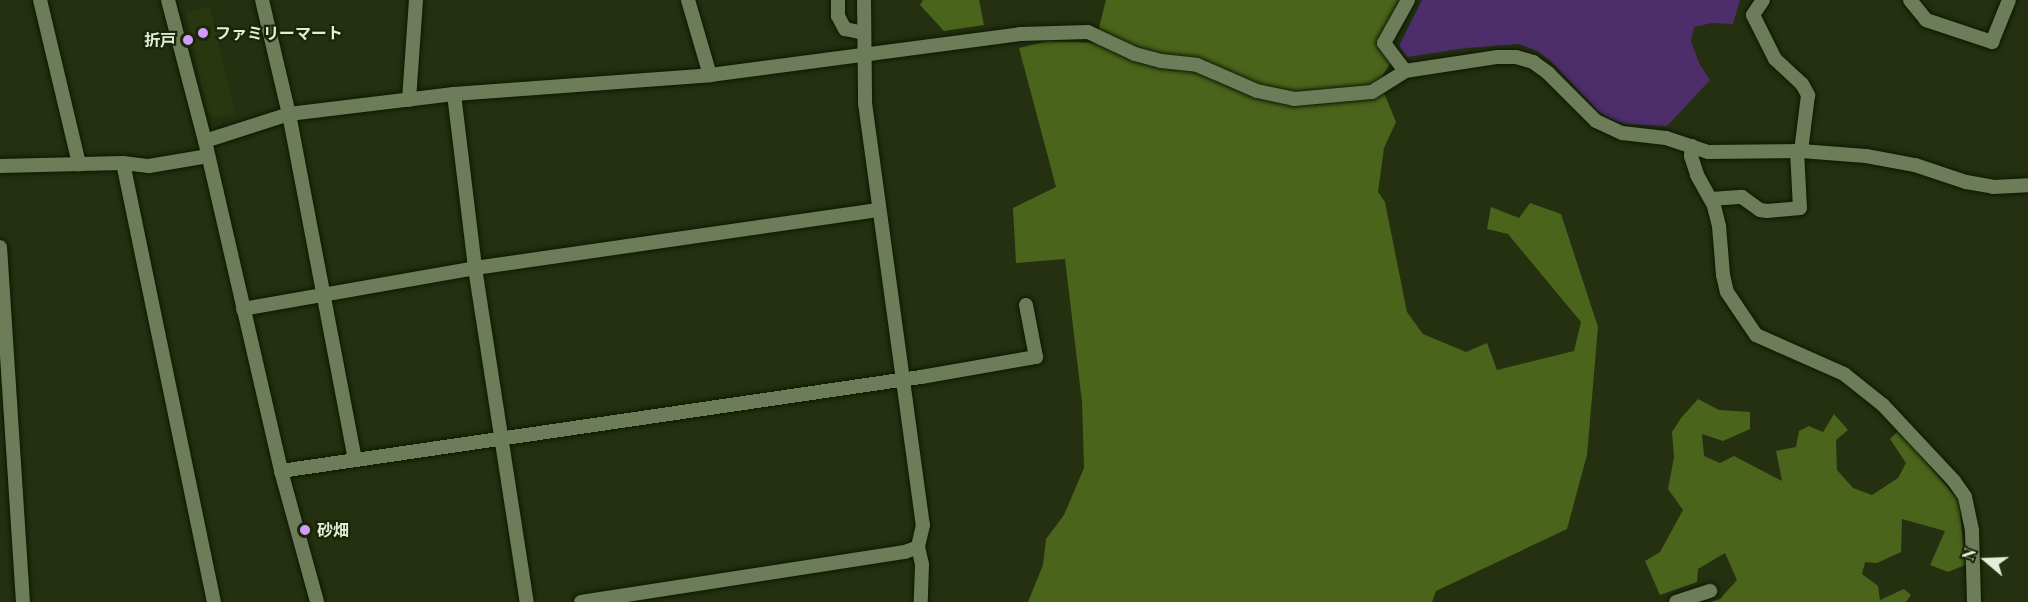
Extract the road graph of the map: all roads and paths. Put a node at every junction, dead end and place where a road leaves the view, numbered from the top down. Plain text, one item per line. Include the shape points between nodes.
1 (40, 0) edge
2 (168, 0) edge
3 (262, 0) edge
4 (416, 0) edge
5 (688, 0) edge
6 (838, 0) edge
7 (864, 0) edge
8 (1408, 0) edge
9 (1763, 0) edge
10 (1910, 0) edge
11 (2008, 0) edge
12 (864, 33) junction
13 (865, 53) junction
14 (1405, 71) junction
15 (710, 75) junction
16 (454, 94) junction
17 (409, 100) junction
18 (289, 114) junction
19 (205, 141) junction
20 (1692, 146) junction
21 (1799, 151) junction
22 (208, 156) junction
23 (123, 163) junction
24 (79, 164) junction
25 (0, 166) edge
26 (2028, 185) edge
27 (1711, 199) junction
28 (878, 210) junction
29 (0, 247) edge
30 (475, 268) junction
31 (326, 297) junction
32 (1026, 305) dead end
33 (243, 309) junction
34 (902, 379) junction
35 (500, 437) junction
36 (355, 460) junction
37 (281, 471) junction
38 (918, 547) junction
39 (1710, 591) dead end
40 (23, 602) edge
41 (214, 602) edge
42 (317, 602) edge
43 (527, 602) edge
44 (581, 602) edge
45 (921, 602) edge
46 (1676, 602) edge
47 (1974, 602) edge

1 - 24 street
2 - 19 street
3 - 18 street
4 - 17 street
5 - 15 street
6 - 12 street via 838,16 845,29
7 - 12 street
8 - 14 street via 1384,43
9 - 21 street via 1753,15 1775,59 1802,84 1808,95
10 - 11 street via 1926,20 1992,42
12 - 13 street
13 - 14 street via 1020,34 1088,32 1135,54 1197,65 1257,91 1294,99 1372,92
13 - 15 street
13 - 28 street via 865,103
14 - 20 street via 1516,57 1533,62 1548,73 1596,121 1622,133 1666,138
15 - 16 street
16 - 17 street
16 - 30 street
17 - 18 street
18 - 19 street
18 - 31 street
19 - 22 street
20 - 21 street via 1708,152
20 - 27 street via 1697,175
21 - 26 street via 1866,156 1915,165 1993,187
21 - 27 street via 1800,208 1767,211 1742,197
22 - 23 street via 149,166
22 - 33 street
23 - 24 street
23 - 41 street
24 - 25 street
27 - 47 street via 1719,226 1727,292 1756,334 1844,374 1883,405 1965,497 1972,531
28 - 30 street
28 - 34 street
29 - 40 street
30 - 31 street
30 - 35 street
31 - 33 street
31 - 36 street
32 - 34 street via 1036,357
33 - 37 street
34 - 35 street
34 - 38 street via 923,525
35 - 36 street
35 - 43 street
36 - 37 street
37 - 42 street
38 - 44 street
38 - 45 street via 922,565
39 - 46 street

